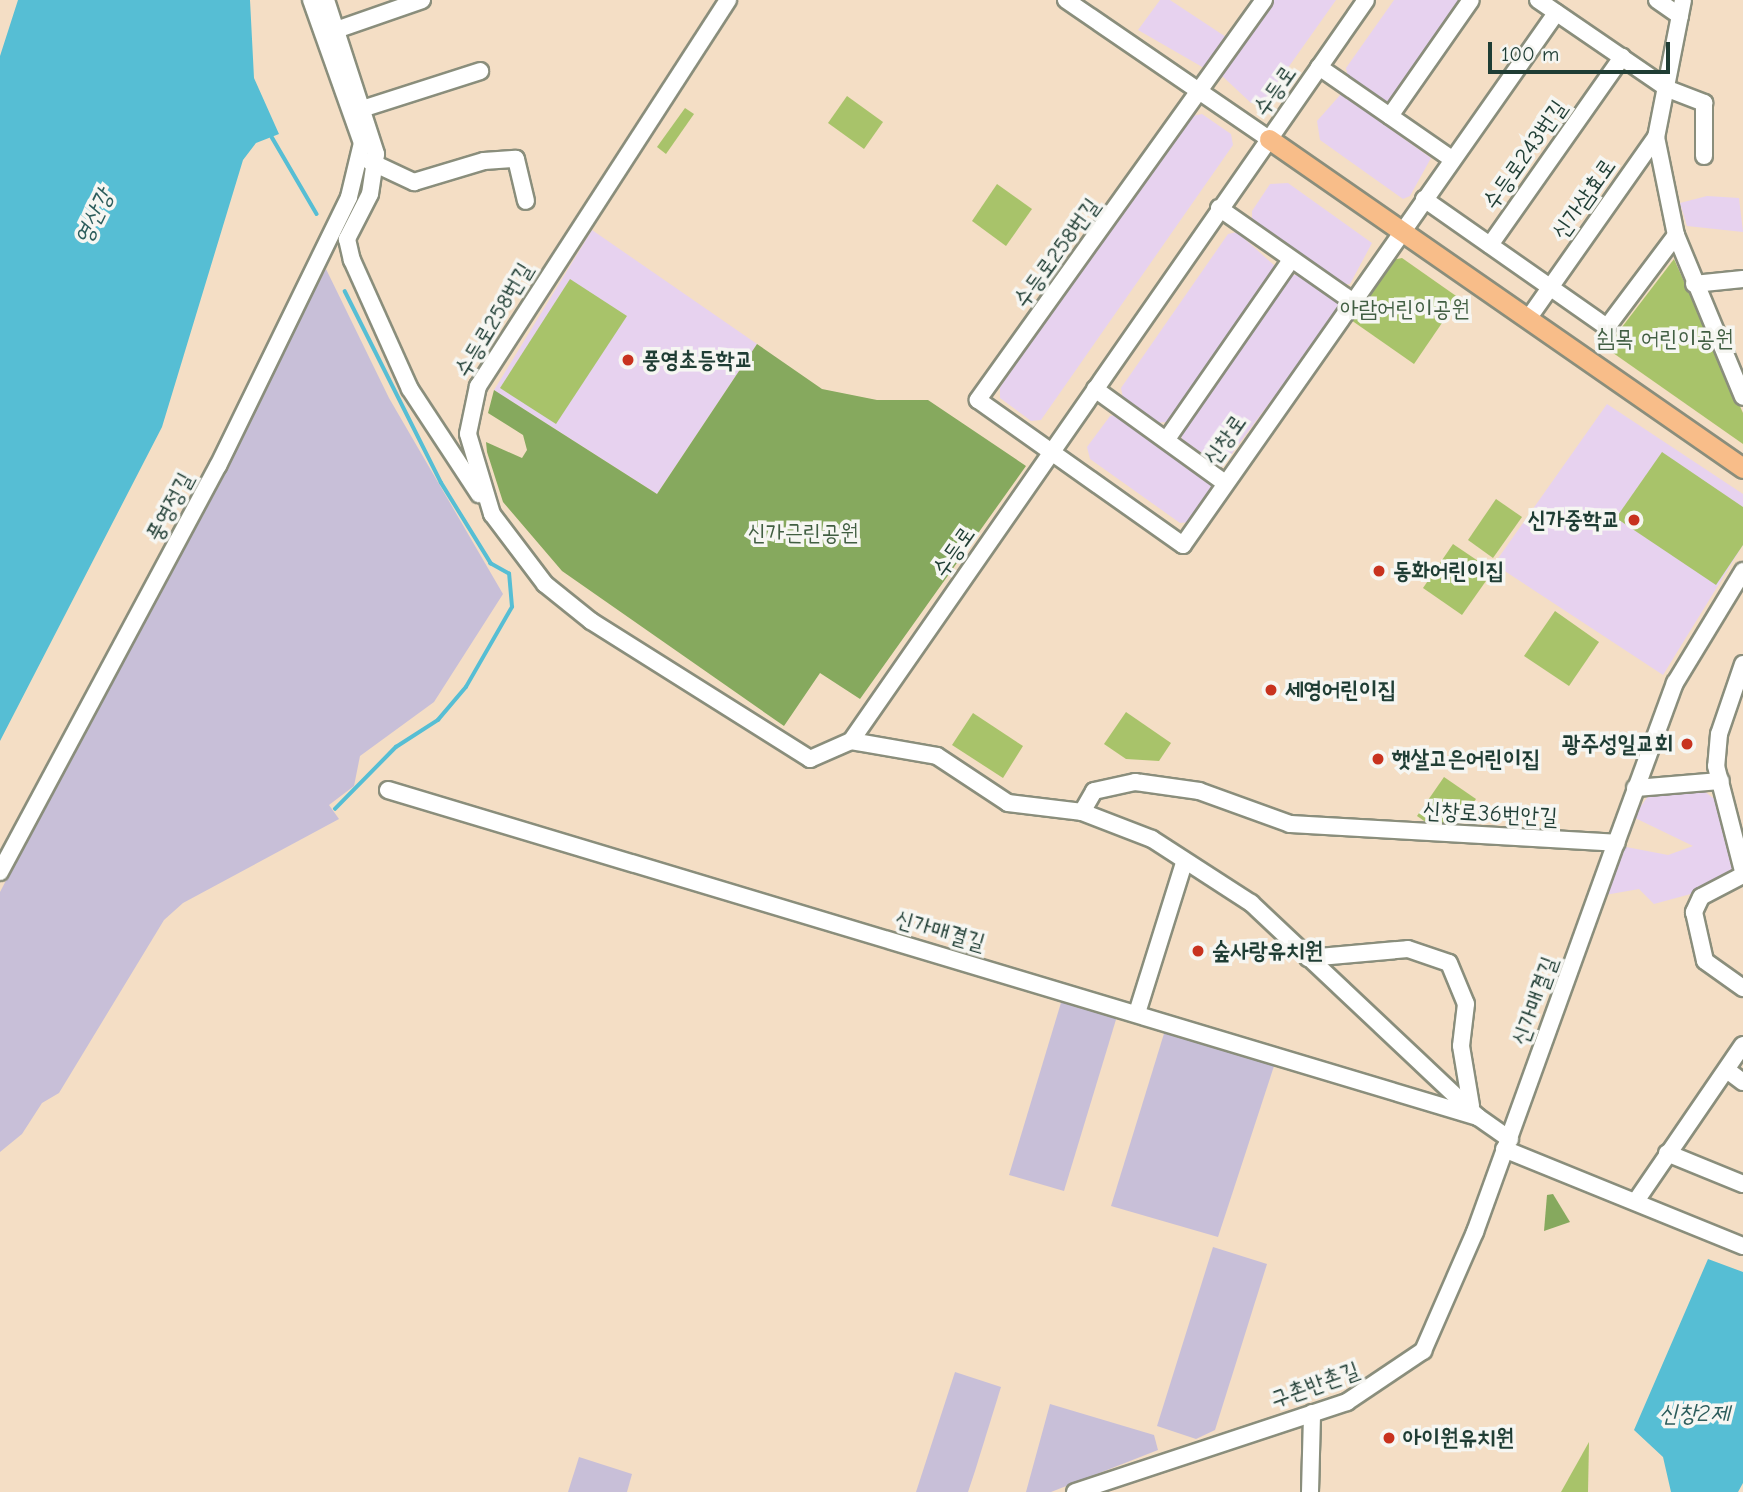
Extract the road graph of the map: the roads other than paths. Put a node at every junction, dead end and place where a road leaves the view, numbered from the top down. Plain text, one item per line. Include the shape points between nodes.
1 (311, 0) edge
2 (326, 0) edge
3 (422, 0) edge
4 (728, 0) edge
5 (1066, 0) edge
6 (1264, 0) edge
7 (1366, 0) edge
8 (1471, 0) edge
9 (1538, 0) edge
10 (1657, 0) edge
11 (1682, 8) edge
12 (1556, 12) junction
13 (336, 30) junction
14 (1622, 57) junction
15 (1320, 67) junction
16 (480, 71) dead end
17 (1668, 89) junction
18 (1199, 92) junction
19 (365, 108) junction
20 (1390, 116) junction
21 (1656, 137) junction
22 (1269, 139) junction
23 (362, 155) junction
24 (1704, 156) dead end
25 (1452, 159) junction
26 (376, 167) junction
27 (1424, 200) junction
28 (526, 201) dead end
29 (1219, 208) junction
30 (1401, 232) junction
31 (1676, 234) junction
32 (1490, 246) junction
33 (1291, 260) junction
34 (1743, 279) edge
35 (1694, 284) junction
36 (1549, 288) junction
37 (1352, 301) junction
38 (1528, 319) junction
39 (1095, 389) junction
40 (1743, 397) edge
41 (470, 415) junction
42 (438, 432) junction
43 (1167, 439) junction
44 (1721, 453) junction
45 (1052, 454) junction
46 (1743, 456) edge
47 (1743, 468) edge
48 (1225, 483) junction
49 (492, 514) junction
50 (1743, 571) edge
51 (1743, 664) edge
52 (851, 741) junction
53 (1721, 781) junction
54 (1635, 788) junction
55 (388, 790) dead end
56 (1082, 812) junction
57 (1616, 843) junction
58 (1184, 863) junction
59 (0, 872) edge
60 (1743, 873) edge
61 (1308, 958) junction
62 (1743, 988) edge
63 (1137, 1013) junction
64 (1743, 1045) edge
65 (1727, 1070) junction
66 (1743, 1082) edge
67 (1474, 1111) junction
68 (1507, 1144) junction
69 (1667, 1153) junction
70 (1743, 1184) edge
71 (1636, 1201) junction
72 (1743, 1246) edge
73 (1312, 1413) junction
74 (1075, 1492) edge
75 (1310, 1492) edge

1 - 23 street
2 - 13 street
3 - 13 street
4 - 41 street, 수등로258번길 via 478,386
5 - 18 street
6 - 18 street, 수등로258번길
7 - 15 street, 수등로
8 - 20 street
9 - 12 street
10 - 11 street, 신가삼효로
11 - 17 street, 신가삼효로
12 - 14 street
12 - 25 street
13 - 19 street
14 - 17 street
14 - 32 street, 수등로243번길
15 - 20 street
15 - 22 street, 수등로
16 - 19 street
17 - 21 street, 신가삼효로
17 - 24 street via 1704,103
18 - 22 street
18 - 45 street, 수등로258번길 via 978,400
19 - 26 street
20 - 25 street
21 - 31 street, 신가삼효로
21 - 36 street, 신가삼효로
22 - 29 street, 수등로
22 - 30 main road
23 - 26 street
23 - 59 street, 풍영정길 via 299,305
25 - 27 street
26 - 28 street via 414,182 484,160 516,159
26 - 42 street via 347,239 352,260 410,389
27 - 30 street, 신창로
27 - 32 street
29 - 33 street
29 - 39 street, 수등로
30 - 37 street, 신창로
30 - 38 main road
31 - 35 street, 신가삼효로
31 - 36 street via 1613,325 1602,326
32 - 36 street
33 - 37 street
33 - 43 street
34 - 35 street
35 - 40 street, 신가삼효로
36 - 38 street, 신가삼효로
37 - 48 street, 신창로
38 - 44 main road
39 - 43 street
39 - 45 street, 수등로
41 - 42 street via 462,429
41 - 49 street, 수등로258번길 via 468,434
42 - 49 street
43 - 48 street
44 - 46 street
44 - 47 main road
45 - 48 street, 신창로 via 1183,545
45 - 52 street, 수등로
49 - 52 street, 수등로258번길 via 545,584 736,717 810,759
50 - 54 street via 1675,683
51 - 53 street via 1718,734
52 - 56 street, 신가매결길 via 937,756 1008,803
53 - 54 street
53 - 60 street
54 - 57 street
55 - 63 street, 신가매결길
56 - 57 street, 신창로36번안길 via 1094,791 1135,782 1199,791 1290,824
56 - 58 street, 신가매결길 via 1152,839
57 - 68 street, 신가매결길
58 - 61 street, 신가매결길 via 1251,903
58 - 63 street
60 - 62 street via 1701,897 1694,912 1705,961
61 - 67 street, 신가매결길
61 - 67 street via 1408,949 1450,964 1466,1004 1461,1046
63 - 67 street, 신가매결길
64 - 65 street
65 - 66 street
65 - 69 street
67 - 68 street, 신가매결길
68 - 71 street
68 - 73 street, 구촌반촌길 via 1423,1351 1370,1391
69 - 70 street
69 - 71 street
71 - 72 street
73 - 74 street, 구촌반촌길
73 - 75 street

